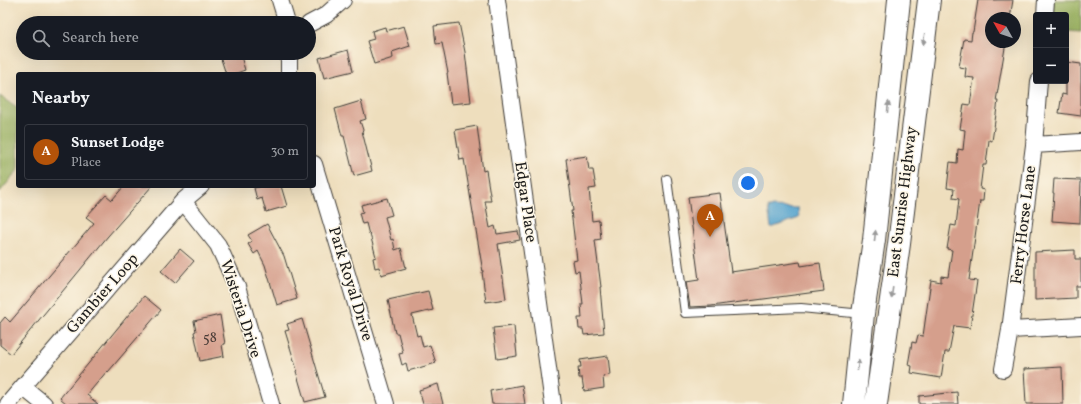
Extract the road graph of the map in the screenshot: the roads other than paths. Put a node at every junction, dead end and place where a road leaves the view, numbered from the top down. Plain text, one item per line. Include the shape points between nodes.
1 (280, 0) edge
2 (343, 0) edge
3 (497, 0) edge
4 (899, 0) edge
5 (929, 0) edge
6 (1046, 0) edge
7 (1045, 12) edge
8 (285, 16) edge
9 (316, 20) edge
10 (289, 60) edge
11 (289, 72) edge
12 (1039, 84) edge
13 (1081, 142) edge
14 (1034, 144) junction
15 (316, 171) edge
16 (666, 179) dead end
17 (199, 188) edge
18 (183, 201) junction
19 (864, 314) junction
20 (1081, 326) edge
21 (1010, 330) junction
22 (1003, 369) dead end
23 (23, 387) junction
24 (8, 404) edge
25 (44, 404) edge
26 (271, 404) edge
27 (386, 404) edge
28 (553, 404) edge
29 (854, 404) edge
30 (876, 404) edge

1 - 8 street
2 - 9 street
3 - 28 street, Edgar Place
19 -> 4 main road, East Sunrise Highway
5 -> 30 main road, East Sunrise Highway
6 - 7 street
10 - 11 street
12 - 14 street, Ferry Horse Lane
13 - 14 street
14 - 21 street, Ferry Horse Lane
15 - 27 street, Park Royal Drive
16 - 19 lane via 685,313 801,308
17 - 18 street, Gambier Loop
18 - 23 street, Gambier Loop
18 - 26 street, Wisteria Drive via 218,245 237,287
29 -> 19 main road, East Sunrise Highway
20 - 21 street
21 - 22 street, Ferry Horse Lane
23 - 24 street, Gambier Loop
23 - 25 street

